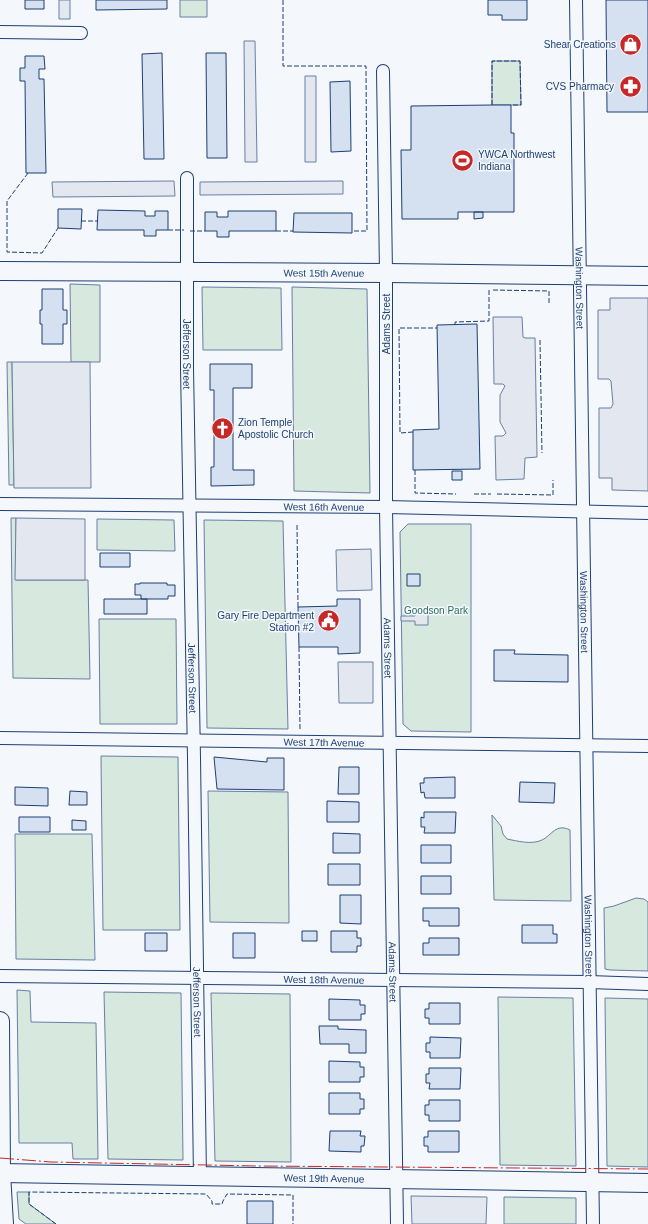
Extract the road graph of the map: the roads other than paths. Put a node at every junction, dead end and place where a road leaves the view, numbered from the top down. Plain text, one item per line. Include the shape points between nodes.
1 (576, 0) edge
2 (0, 32) edge
3 (81, 33) dead end
4 (383, 71) dead end
5 (187, 178) dead end
6 (0, 271) edge
7 (187, 272) junction
8 (386, 273) junction
9 (580, 275) junction
10 (648, 276) edge
11 (0, 504) edge
12 (190, 505) junction
13 (386, 507) junction
14 (583, 511) junction
15 (648, 513) edge
16 (0, 738) edge
17 (194, 740) junction
18 (389, 743) junction
19 (586, 745) junction
20 (648, 746) edge
21 (0, 976) edge
22 (198, 978) junction
23 (393, 980) junction
24 (589, 982) junction
25 (648, 984) edge
26 (0, 1021) edge
27 (1, 1173) edge
28 (200, 1177) junction
29 (396, 1178) junction
30 (592, 1181) junction
31 (648, 1183) edge
32 (4, 1224) edge
33 (397, 1224) edge
34 (593, 1224) edge

1 - 9 street, Washington Street
2 - 3 street
4 - 8 street, Adams Street
5 - 7 street, Jefferson Street
6 - 7 street, West 15th Avenue
7 - 8 street, West 15th Avenue
7 - 12 street, Jefferson Street
8 - 9 street, West 15th Avenue
8 - 13 street, Adams Street
9 - 10 street, West 15th Avenue
9 - 14 street, Washington Street
11 - 12 street, West 16th Avenue
12 - 13 street, West 16th Avenue
12 - 17 street, Jefferson Street
13 - 14 street, West 16th Avenue
13 - 18 street, Adams Street
14 - 15 street, West 16th Avenue
14 - 19 street, Washington Street
16 - 17 street, West 17th Avenue
17 - 18 street, West 17th Avenue
17 - 22 street, Jefferson Street
18 - 19 street, West 17th Avenue
18 - 23 street, Adams Street
19 - 20 street, West 17th Avenue
19 - 24 street, Washington Street
21 - 22 street, West 18th Avenue
22 - 23 street, West 18th Avenue
22 - 28 street, Jefferson Street
23 - 24 street, West 18th Avenue
23 - 29 street, Adams Street
24 - 25 street, West 18th Avenue
24 - 30 street, Washington Street
26 - 27 street
27 - 28 street, West 19th Avenue
27 - 32 street
28 - 29 street, West 19th Avenue
29 - 30 street, West 19th Avenue
29 - 33 street, Adams Street
30 - 31 street, West 19th Avenue
30 - 34 street, Washington Street

